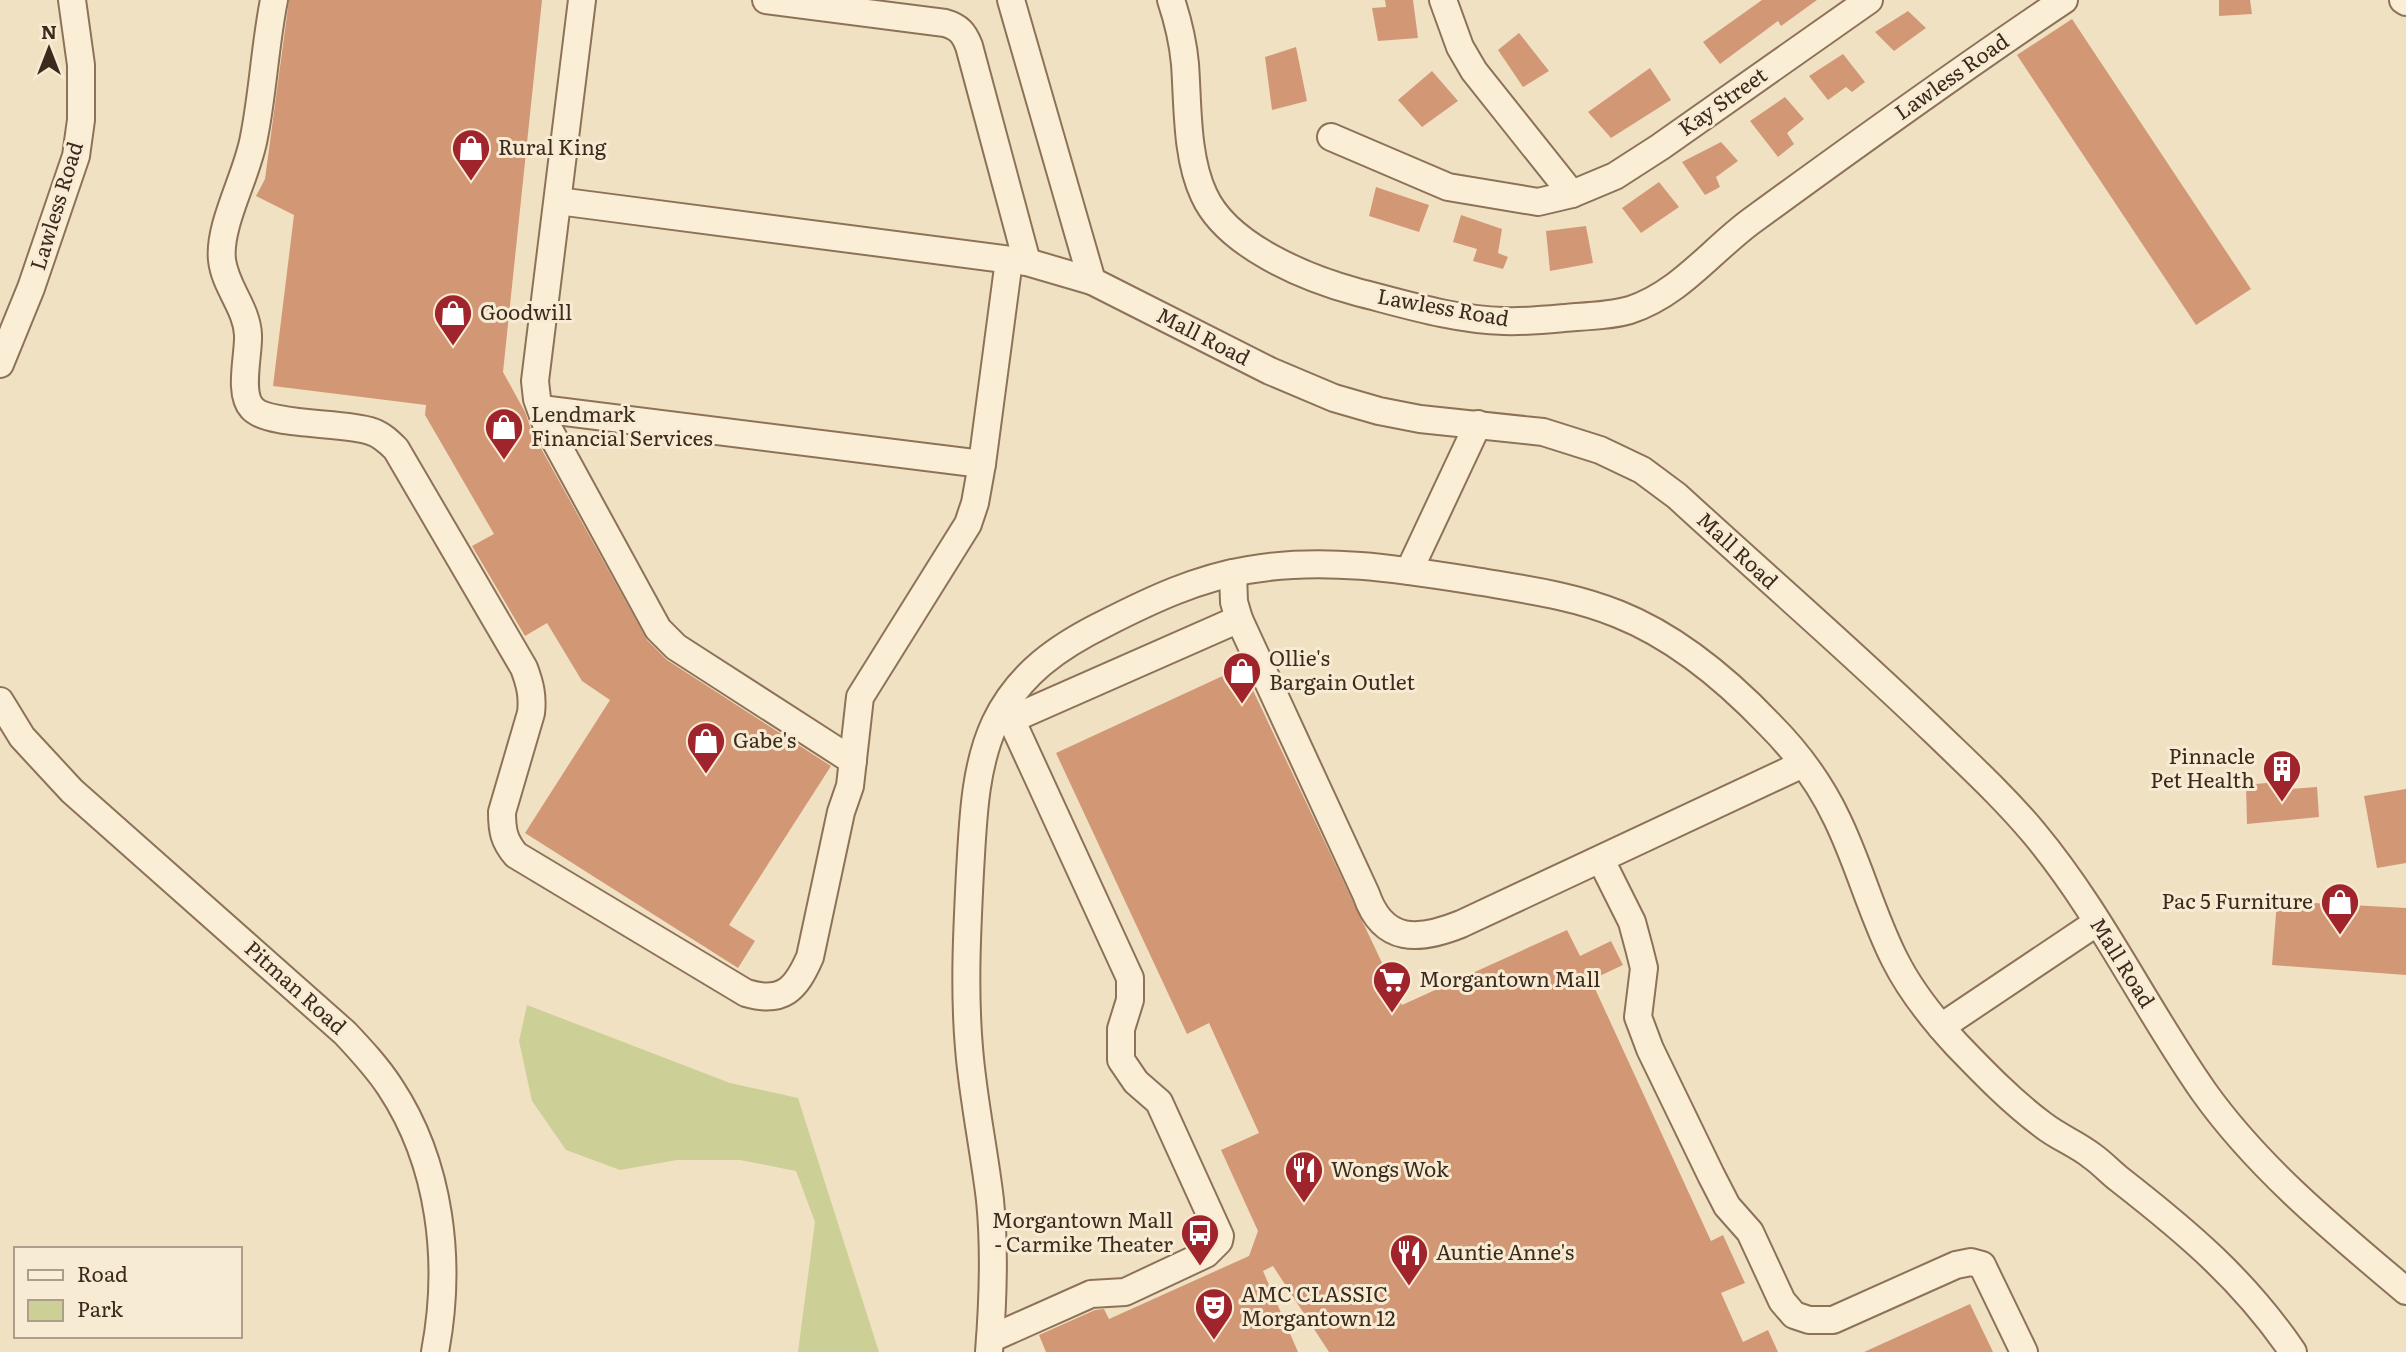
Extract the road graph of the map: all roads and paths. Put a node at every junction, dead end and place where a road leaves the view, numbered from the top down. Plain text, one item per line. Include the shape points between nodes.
1 (72, 0) edge
2 (274, 0) edge
3 (582, 0) edge
4 (766, 0) edge
5 (1011, 0) edge
6 (1171, 0) edge
7 (1443, 0) edge
8 (1869, 0) edge
9 (2064, 0) edge
10 (1331, 137) dead end
11 (1572, 194) junction
12 (558, 201) junction
13 (1018, 261) junction
14 (1092, 281) junction
15 (0, 364) edge
16 (541, 409) junction
17 (1478, 424) junction
18 (982, 464) junction
19 (1409, 571) junction
20 (1233, 573) junction
21 (1239, 619) junction
22 (0, 701) edge
23 (1008, 712) junction
24 (853, 761) junction
25 (1803, 764) junction
26 (1601, 860) junction
27 (2096, 923) junction
28 (1941, 1027) junction
29 (2406, 1291) edge
30 (992, 1348) edge
31 (435, 1352) edge
32 (2024, 1352) edge
33 (2293, 1352) edge

1 - 15 street, Lawless Road via 81,65 76,156
2 - 24 street via 254,137 222,250 226,278 248,334 246,395 260,414 365,429 397,449 530,684 533,699 528,723 502,813 505,842 516,855 729,984 762,998 777,997 790,990 810,957
3 - 12 street
4 - 13 street via 957,26 969,46
5 - 14 street
6 - 9 street, Lawless Road via 1180,28 1195,166 1204,195 1223,222 1287,266 1330,284 1405,304 1502,321 1594,316 1629,310 1661,296 1815,175
7 - 11 street via 1474,71
8 - 11 street, Kay Street via 1660,147 1615,176
10 - 11 street, Kay Street via 1448,187 1538,202
12 - 13 street, Mall Road
12 - 16 street via 536,381
13 - 14 street, Mall Road
13 - 18 street
14 - 17 street, Mall Road via 1270,371 1334,398 1420,419
16 - 18 street
16 - 24 street via 658,629 676,647
17 - 19 street
17 - 27 street, Mall Road via 1544,432 1600,450 1642,470 1677,496 1892,690 1984,780 2034,833
18 - 24 street via 968,524 860,697
19 - 20 street via 1321,564
19 - 25 street via 1578,599 1622,615 1702,662 1764,718
20 - 21 street
20 - 23 street via 1166,595 1067,643 1017,685
21 - 23 street
21 - 26 street via 1371,910 1388,928 1415,936 1441,932
22 - 31 street, Pitman Road via 22,737 72,791 345,1033 391,1088 420,1148 438,1212 443,1278
23 - 30 street via 996,720 983,754 972,841 967,958 970,1054 993,1244
23 - 30 street via 1130,978 1121,1060 1158,1102 1220,1236 1206,1254 1125,1292 1091,1294
25 - 26 street
25 - 28 street via 1838,819 1897,964
26 - 32 street via 1632,922 1639,948 1644,968 1637,1017 1650,1049 1727,1206 1750,1232 1782,1301 1794,1315 1833,1320 1971,1262 1982,1265
27 - 28 street
27 - 29 street, Mall Road via 2205,1093 2243,1140
28 - 33 street via 2043,1126 2092,1156 2213,1255

